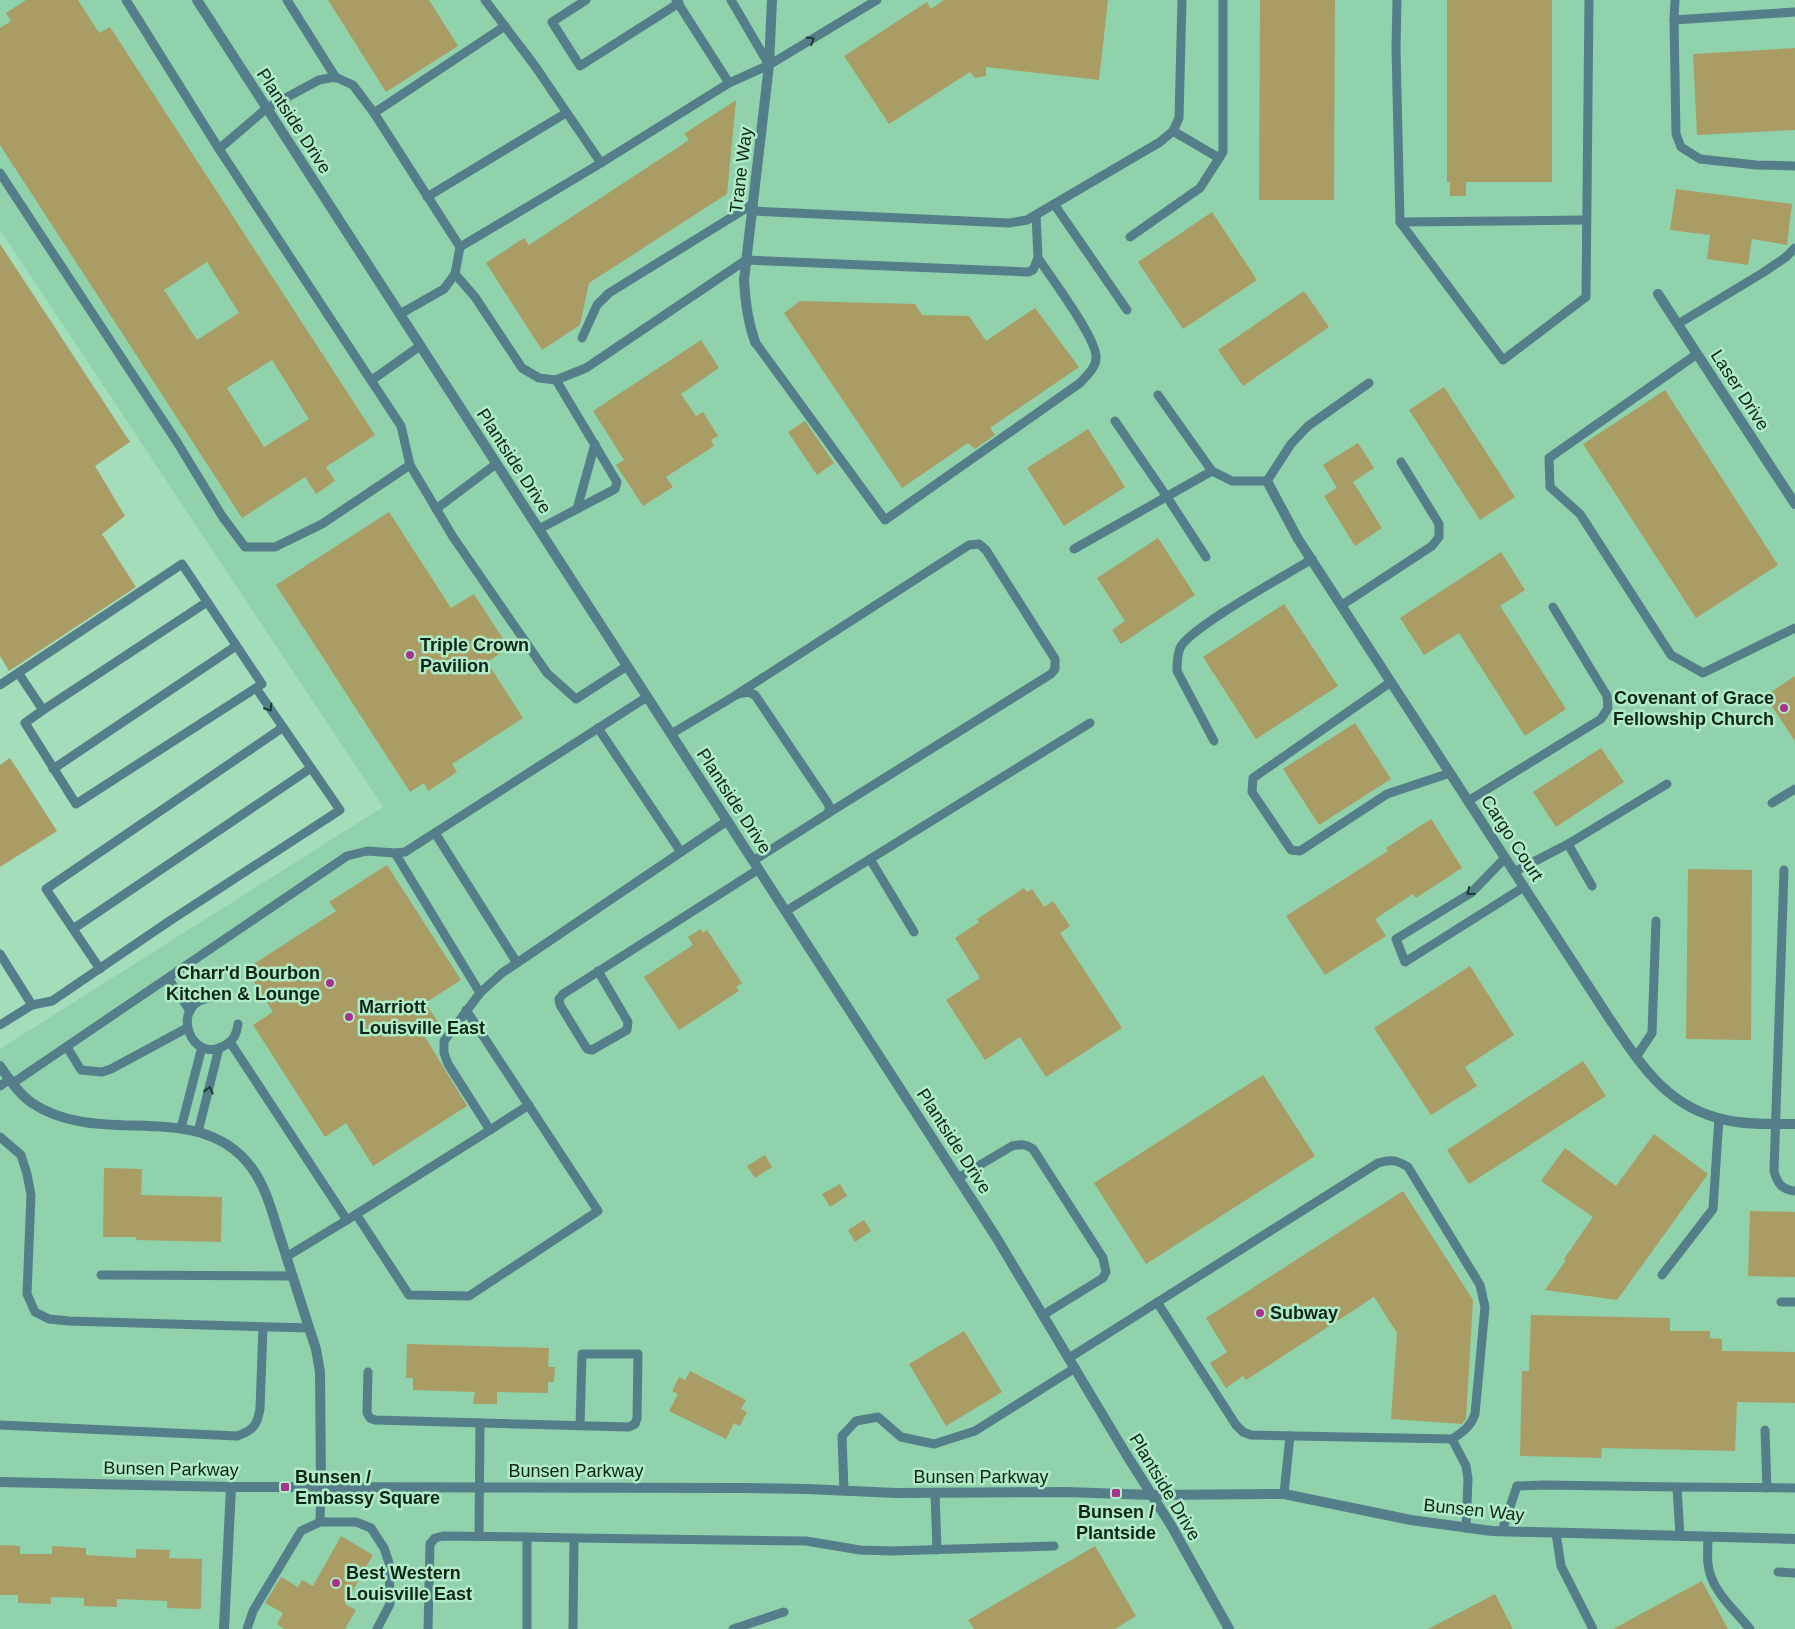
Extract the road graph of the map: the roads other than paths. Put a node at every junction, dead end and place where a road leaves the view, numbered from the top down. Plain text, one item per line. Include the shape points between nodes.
1 (126, 0) edge
2 (197, 0) edge
3 (287, 0) edge
4 (485, 0) edge
5 (586, 0) edge
6 (731, 0) edge
7 (772, 0) edge
8 (877, 0) edge
9 (1182, 0) edge
10 (1223, 0) edge
11 (1397, 0) edge
12 (1589, 0) edge
13 (1675, 0) edge
14 (677, 2) edge
15 (866, 3) edge
16 (1795, 12) edge
17 (1674, 20) junction
18 (505, 26) junction
19 (769, 65) junction
20 (336, 78) junction
21 (729, 83) junction
22 (267, 108) junction
23 (566, 113) junction
24 (374, 114) junction
25 (1173, 131) junction
26 (219, 149) junction
27 (1219, 158) junction
28 (601, 163) junction
29 (1795, 166) edge
30 (0, 173) edge
31 (427, 197) junction
32 (1054, 204) junction
33 (752, 208) junction
34 (1036, 214) junction
35 (1586, 220) junction
36 (1400, 222) junction
37 (1130, 237) dead end
38 (460, 247) junction
39 (1795, 248) edge
40 (1038, 258) junction
41 (746, 260) junction
42 (455, 274) junction
43 (1658, 294) dead end
44 (1127, 310) dead end
45 (400, 314) junction
46 (1678, 324) junction
47 (582, 338) dead end
48 (756, 342) joint
49 (420, 346) junction
50 (1697, 354) junction
51 (372, 380) junction
52 (556, 380) junction
53 (1369, 383) dead end
54 (1158, 395) dead end
55 (1115, 421) dead end
56 (595, 444) junction
57 (1402, 462) dead end
58 (496, 464) junction
59 (410, 465) junction
60 (1212, 471) junction
61 (1266, 481) junction
62 (1167, 497) junction
63 (1795, 504) edge
64 (436, 509) junction
65 (577, 509) junction
66 (539, 529) junction
67 (1074, 550) dead end
68 (1206, 557) dead end
69 (1312, 559) junction
70 (207, 602) junction
71 (1342, 605) junction
72 (1553, 607) dead end
73 (1795, 628) edge
74 (236, 646) junction
75 (627, 666) junction
76 (19, 674) junction
77 (1391, 682) junction
78 (0, 685) edge
79 (256, 688) junction
80 (736, 695) junction
81 (647, 697) junction
82 (43, 710) junction
83 (1090, 723) dead end
84 (282, 728) junction
85 (598, 728) junction
86 (671, 734) junction
87 (1214, 742) dead end
88 (311, 768) junction
89 (53, 769) junction
90 (1450, 773) junction
91 (1667, 784) dead end
92 (1795, 789) edge
93 (1468, 801) junction
94 (1772, 803) dead end
95 (828, 814) junction
96 (727, 821) junction
97 (435, 833) junction
98 (1568, 844) junction
99 (681, 852) junction
100 (395, 854) junction
101 (1505, 858) junction
102 (870, 859) junction
103 (756, 865) junction
104 (1784, 870) dead end
105 (1514, 872) junction
106 (1592, 886) dead end
107 (1524, 887) junction
108 (786, 911) junction
109 (1656, 921) dead end
110 (73, 929) junction
111 (914, 932) dead end
112 (0, 954) edge
113 (517, 963) junction
114 (100, 969) junction
115 (598, 971) junction
116 (168, 978) junction
117 (480, 993) junction
118 (211, 998) dead end
119 (32, 1005) junction
120 (466, 1010) junction
121 (190, 1012) junction
122 (238, 1024) dead end
123 (0, 1025) edge
124 (187, 1028) junction
125 (230, 1042) junction
126 (67, 1047) junction
127 (202, 1047) junction
128 (219, 1048) junction
129 (1636, 1057) junction
130 (0, 1066) edge
131 (11, 1081) junction
132 (0, 1086) edge
133 (529, 1105) junction
134 (1719, 1118) junction
135 (1774, 1124) junction
136 (1795, 1124) edge
137 (181, 1128) junction
138 (490, 1130) junction
139 (198, 1132) junction
140 (0, 1137) edge
141 (958, 1178) junction
142 (1795, 1190) edge
143 (356, 1214) junction
144 (347, 1220) junction
145 (286, 1257) junction
146 (101, 1275) dead end
147 (1662, 1275) dead end
148 (293, 1276) junction
149 (1158, 1302) junction
150 (1781, 1302) dead end
151 (1795, 1302) edge
152 (1043, 1315) junction
153 (263, 1327) junction
154 (309, 1328) junction
155 (1069, 1358) junction
156 (1075, 1368) junction
157 (368, 1372) dead end
158 (480, 1423) junction
159 (0, 1425) edge
160 (580, 1426) junction
161 (1766, 1430) dead end
162 (1290, 1436) junction
163 (1452, 1439) junction
164 (0, 1482) edge
165 (231, 1487) junction
166 (321, 1487) junction
167 (479, 1487) junction
168 (1677, 1487) junction
169 (1767, 1488) junction
170 (1795, 1488) edge
171 (844, 1491) junction
172 (935, 1493) junction
173 (1284, 1494) junction
174 (1152, 1495) junction
175 (320, 1522) junction
176 (1466, 1528) junction
177 (1502, 1531) junction
178 (1556, 1533) junction
179 (479, 1536) junction
180 (1680, 1536) junction
181 (527, 1537) junction
182 (1708, 1537) junction
183 (574, 1538) junction
184 (1795, 1539) edge
185 (1054, 1546) dead end
186 (937, 1550) junction
187 (1778, 1572) dead end
188 (1795, 1573) edge
189 (784, 1612) dead end
190 (224, 1629) edge
191 (247, 1629) edge
192 (377, 1629) edge
193 (428, 1629) edge
194 (527, 1629) edge
195 (573, 1629) edge
196 (733, 1629) edge
197 (1229, 1629) edge
198 (1593, 1629) edge
199 (1750, 1629) edge

1 - 26 lane
2 - 22 street, Plantside Drive
3 - 20 lane
4 - 18 lane
5 - 14 lane via 552,22 580,66
6 - 19 lane
7 - 19 street, Trane Way
8 - 15 lane
9 - 25 lane via 1179,118
10 - 27 lane via 1223,152
11 - 36 lane
12 - 35 lane
13 - 17 lane
14 - 21 lane
19 -> 15 lane
16 - 17 lane
17 - 29 lane via 1676,134 1681,147 1700,159
18 - 23 lane
18 - 24 lane
19 - 21 lane
19 - 33 street, Trane Way
20 - 22 lane via 319,80
20 - 24 lane via 354,85
21 - 28 lane
22 - 26 lane
22 - 45 street, Plantside Drive
23 - 28 lane
23 - 31 lane
24 - 31 lane
25 - 27 lane
25 - 32 lane via 1160,142
26 - 51 lane
27 - 37 lane via 1200,188
28 - 38 lane
30 - 59 lane via 222,516 245,546 275,547 322,524
31 - 38 lane
32 - 34 lane
32 - 44 lane
33 - 34 lane via 1008,223 1027,220
33 - 41 street, Trane Way
33 - 47 lane via 609,293 597,305
34 - 40 lane
35 - 36 lane
35 - 36 lane via 1586,297 1503,360
38 - 42 lane
39 - 46 lane via 1764,272
40 - 41 lane via 1034,270 1028,272
40 - 48 lane via 1093,341 1096,358 1092,369 1080,383 886,520
41 - 48 street, Trane Way via 745,307
41 - 52 lane via 586,368
42 - 45 lane via 444,289
42 - 52 lane via 475,297 522,368 539,378
43 - 46 street, Laser Drive
45 - 49 street, Plantside Drive
46 - 50 street, Laser Drive
49 - 51 lane
49 - 58 street, Plantside Drive
50 - 63 street, Laser Drive
50 - 73 lane via 1548,458 1550,488 1580,514 1671,655 1702,673
51 - 59 lane via 402,426
52 - 56 lane
53 - 61 lane via 1308,426
54 - 60 lane
55 - 62 lane
56 - 65 lane
56 - 65 lane via 617,482 615,489
57 - 71 lane via 1439,524 1439,537 1432,546
58 - 64 lane
58 - 66 street, Plantside Drive
59 - 64 lane
60 - 61 lane via 1232,481
60 - 62 lane
61 - 69 street, Cargo Court
62 - 67 lane
62 - 68 lane
64 - 75 lane via 547,673 576,699
65 - 66 lane
66 - 75 street, Plantside Drive
69 - 71 street, Cargo Court
69 - 87 lane via 1200,628 1180,647 1177,671
70 - 74 lane
70 - 76 lane via 182,564
70 - 82 lane
71 - 77 street, Cargo Court
72 - 93 lane via 1608,696 1608,708 1601,719
74 - 79 lane via 262,684
74 - 89 lane
75 - 81 street, Plantside Drive
76 - 78 lane
76 - 82 lane
77 - 90 street, Cargo Court
77 - 90 lane via 1254,778 1252,792 1292,850 1300,851 1387,794
79 -> 84 lane
79 - 89 lane via 76,804
80 - 86 lane
80 - 95 lane via 755,694 828,802
80 - 95 lane via 969,545 979,544 986,550 1055,659 1055,668 1051,674
81 - 85 lane
81 - 86 street, Plantside Drive
82 - 89 lane via 25,723
83 - 102 lane
84 - 88 lane
84 - 110 lane via 46,889
85 - 97 lane
85 - 99 lane
86 - 96 street, Plantside Drive
88 - 110 lane
88 - 114 lane via 340,810
90 - 93 street, Cargo Court
91 - 98 lane
92 - 94 lane
93 - 101 street, Cargo Court
95 - 103 lane
96 - 99 lane
96 - 103 street, Plantside Drive
97 - 100 lane via 405,852
97 - 113 lane
98 - 105 lane
98 - 106 lane
99 - 113 lane
100 - 116 lane via 367,851 347,856
100 - 117 lane
101 - 105 street, Cargo Court
101 -> 107 lane via 1471,893 1396,939 1405,962
102 - 108 lane
102 - 111 lane
103 - 108 street, Plantside Drive
103 - 115 lane
104 - 135 lane
105 - 107 street, Cargo Court
107 - 129 street, Cargo Court
108 - 141 street, Plantside Drive
109 - 129 lane via 1652,1033
110 - 114 lane
112 - 119 lane
113 - 117 lane
114 - 119 lane via 52,1001
115 - 115 lane via 559,999 587,1049 592,1050 629,1026
116 - 121 lane
116 - 126 lane
117 - 120 lane
118 - 121 lane via 200,1001
119 - 123 lane
120 - 133 lane
120 - 138 lane via 444,1041 444,1052 448,1064
121 - 124 lane
122 - 125 lane
124 - 126 lane via 102,1072 80,1070
124 - 127 lane via 192,1040
125 - 128 lane
125 - 144 lane
126 - 131 lane
127 - 128 lane
127 - 137 lane
139 -> 128 lane
129 - 134 street, Cargo Court via 1648,1074 1674,1098
130 - 131 street
131 - 132 lane
131 - 137 street via 32,1102 68,1120 98,1125
133 - 138 lane
133 - 143 lane via 598,1211 469,1296 409,1295
134 - 135 street, Cargo Court
134 - 147 lane via 1713,1209
135 - 136 street, Cargo Court
135 - 142 lane via 1777,1182 1787,1190
137 - 139 street
138 - 143 lane
139 - 145 street via 234,1148 252,1168 270,1205
140 - 153 lane via 21,1155 27,1174 31,1195 27,1294 35,1312 49,1319 69,1321
141 - 152 street, Plantside Drive
141 - 152 lane via 1012,1146 1027,1145 1034,1149 1103,1258 1106,1272 1103,1278
143 - 144 lane
144 - 145 lane
145 - 148 street
146 - 148 lane
148 - 154 street
149 - 155 lane
149 - 162 lane via 1236,1425 1251,1435
149 - 163 lane via 1378,1163 1398,1161 1408,1167 1484,1296 1475,1414 1472,1423
150 - 151 lane
152 - 155 street, Plantside Drive
153 - 154 lane
153 - 159 lane via 258,1421 250,1431 237,1436
154 - 166 street via 320,1372
155 - 156 street, Plantside Drive
156 - 171 lane via 976,1431 934,1444 901,1437 878,1417 856,1421 842,1436
156 - 174 street, Plantside Drive
157 - 158 lane via 367,1413 370,1418
158 - 160 lane
158 - 167 lane
160 - 160 lane via 629,1427 635,1424 638,1354 582,1354
161 - 169 lane
162 - 163 lane
162 - 173 lane
163 - 176 lane via 1467,1472
164 - 165 street, Bunsen Parkway
165 - 166 street, Bunsen Parkway
165 - 190 street
166 - 167 street, Bunsen Parkway
166 - 175 lane
167 - 171 street, Bunsen Parkway
167 - 179 lane
168 - 169 lane
168 - 177 lane via 1517,1486
168 - 180 lane
169 - 170 lane
171 - 172 street, Bunsen Parkway
172 - 174 street, Bunsen Parkway
172 - 186 lane
173 - 174 street, Bunsen Way
173 - 176 street, Bunsen Way
174 - 197 street, Plantside Drive
175 - 191 lane via 302,1531 258,1603
175 - 192 lane via 356,1522 371,1528 384,1548 389,1563 390,1604
176 - 177 street, Bunsen Way
177 - 178 street, Bunsen Way
178 - 180 street, Bunsen Way
178 - 198 lane via 1561,1566
179 - 181 lane
179 - 193 lane via 443,1536 430,1544
180 - 182 street, Bunsen Way
181 - 183 lane
181 - 194 lane
182 - 184 street, Bunsen Way
182 - 199 lane via 1708,1566 1713,1581
183 - 186 lane via 806,1540 860,1550
183 - 195 lane
185 - 186 lane
187 - 188 lane
189 - 196 lane

